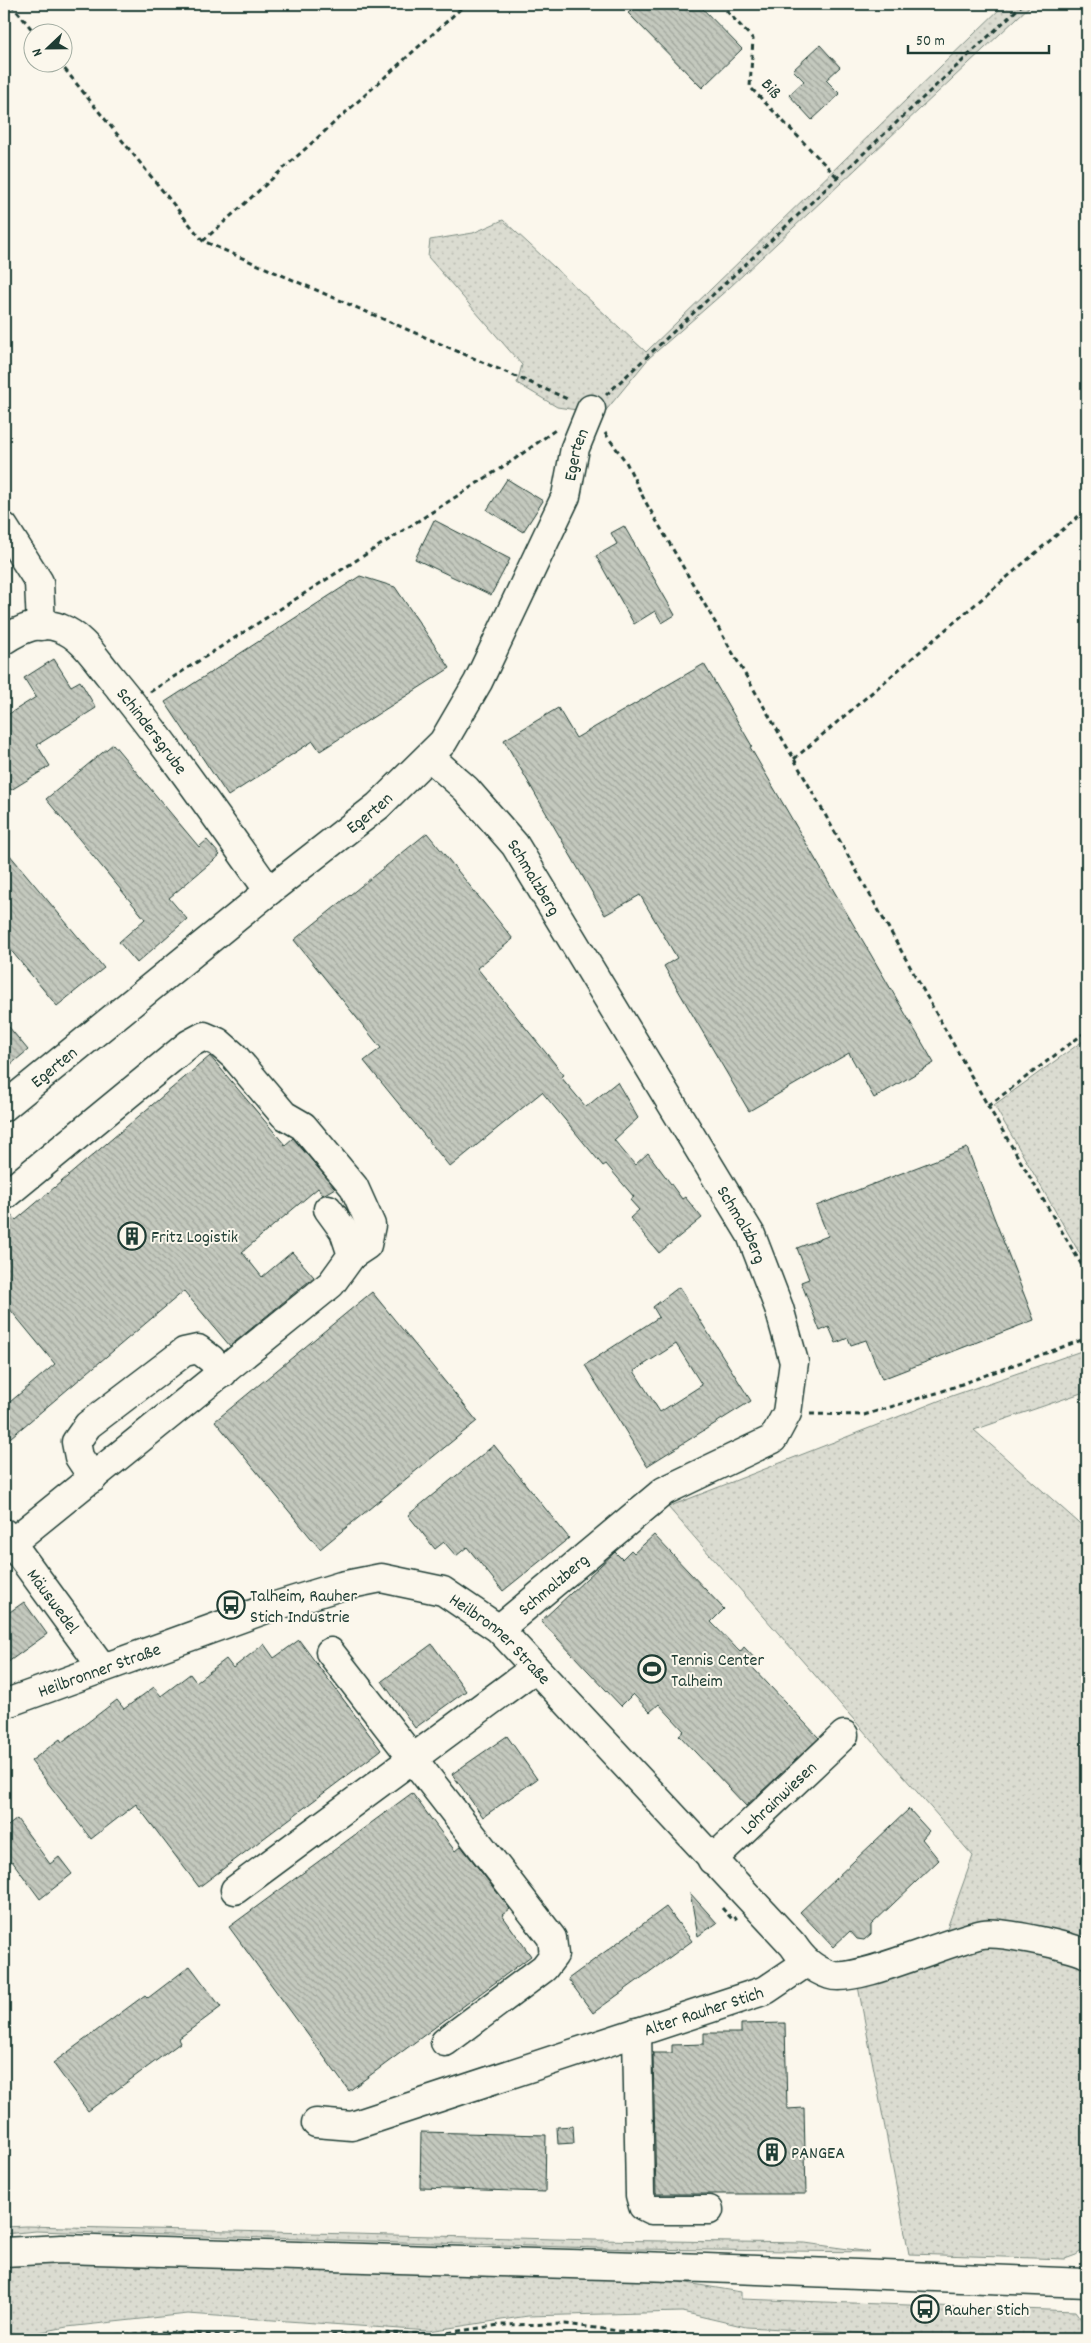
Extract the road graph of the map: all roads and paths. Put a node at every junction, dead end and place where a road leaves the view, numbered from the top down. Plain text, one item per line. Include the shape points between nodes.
1 (11, 4) edge
2 (466, 4) edge
3 (720, 4) edge
4 (1023, 4) edge
5 (26, 22) edge
6 (67, 72) edge
7 (838, 178) junction
8 (203, 241) junction
9 (591, 411) junction
10 (1087, 509) edge
11 (4, 527) edge
12 (41, 626) junction
13 (4, 640) edge
14 (132, 703) junction
15 (430, 756) junction
16 (794, 759) junction
17 (270, 891) junction
18 (1087, 1031) edge
19 (988, 1106) junction
20 (4, 1107) edge
21 (4, 1196) edge
22 (328, 1209) dead end
23 (352, 1255) junction
24 (1087, 1274) edge
25 (1087, 1338) edge
26 (222, 1373) junction
27 (787, 1413) junction
28 (92, 1478) junction
29 (6, 1542) edge
30 (499, 1629) junction
31 (330, 1652) dead end
32 (102, 1667) junction
33 (535, 1668) junction
34 (4, 1704) edge
35 (844, 1735) dead end
36 (414, 1758) junction
37 (712, 1860) junction
38 (235, 1890) dead end
39 (1087, 1954) edge
40 (806, 1963) junction
41 (637, 2032) junction
42 (445, 2042) dead end
43 (316, 2123) dead end
44 (709, 2210) dead end
45 (4, 2252) edge
46 (1087, 2283) edge
47 (768, 2335) dead end
48 (62, 2339) edge

1 - 5 path
2 - 8 path
3 - 7 path, Biß via 753,39 750,86
4 - 7 path
6 - 8 path
7 - 9 path
8 - 9 path
9 - 14 path via 564,423 512,461
9 - 15 street, Egerten via 575,448 566,496 478,682
9 - 16 path via 626,462 645,501
10 - 16 path
11 - 12 street via 39,582
12 - 13 street, Schindersgrube via 24,627
12 - 14 street, Schindersgrube via 59,627 77,637
14 - 17 street, Schindersgrube
15 - 17 street, Egerten via 378,806
15 - 27 street, Schmalzberg via 466,789 515,845 751,1235 780,1308 794,1362
16 - 19 path
17 - 20 street, Egerten
18 - 19 path
19 - 24 path
21 - 23 street via 188,1044 204,1036 218,1042 234,1056 284,1115 303,1126 354,1187 372,1225 367,1245
22 - 23 street via 344,1231
23 - 26 street via 331,1284
25 - 27 path via 940,1392 864,1415
26 - 28 street
26 - 28 street via 198,1349 184,1352 88,1425 76,1442 79,1457
27 - 30 street, Schmalzberg via 773,1439 664,1491
28 - 29 street
29 - 32 street, Mäuswedel
30 - 32 street, Heilbronner Straße via 443,1591 381,1578 341,1586 269,1608
30 - 33 street, Heilbronner Straße
31 - 36 street
32 - 34 street, Heilbronner Straße
33 - 36 street
33 - 37 street, Heilbronner Straße
35 - 37 street, Lohrainwiesen
36 - 38 street
36 - 42 street via 552,1938 554,1955 544,1968
37 - 40 street, Heilbronner Straße via 793,1945
39 - 40 street via 1031,1939 984,1933 857,1974 832,1976
40 - 41 street, Alter Rauher Stich via 766,1990
41 - 43 street, Alter Rauher Stich via 352,2126
41 - 44 street via 640,2195 643,2206 651,2210
45 - 46 street via 62,2249 621,2265
47 - 48 path via 618,2331 565,2324 500,2325 439,2334 358,2333 287,2339 161,2332

